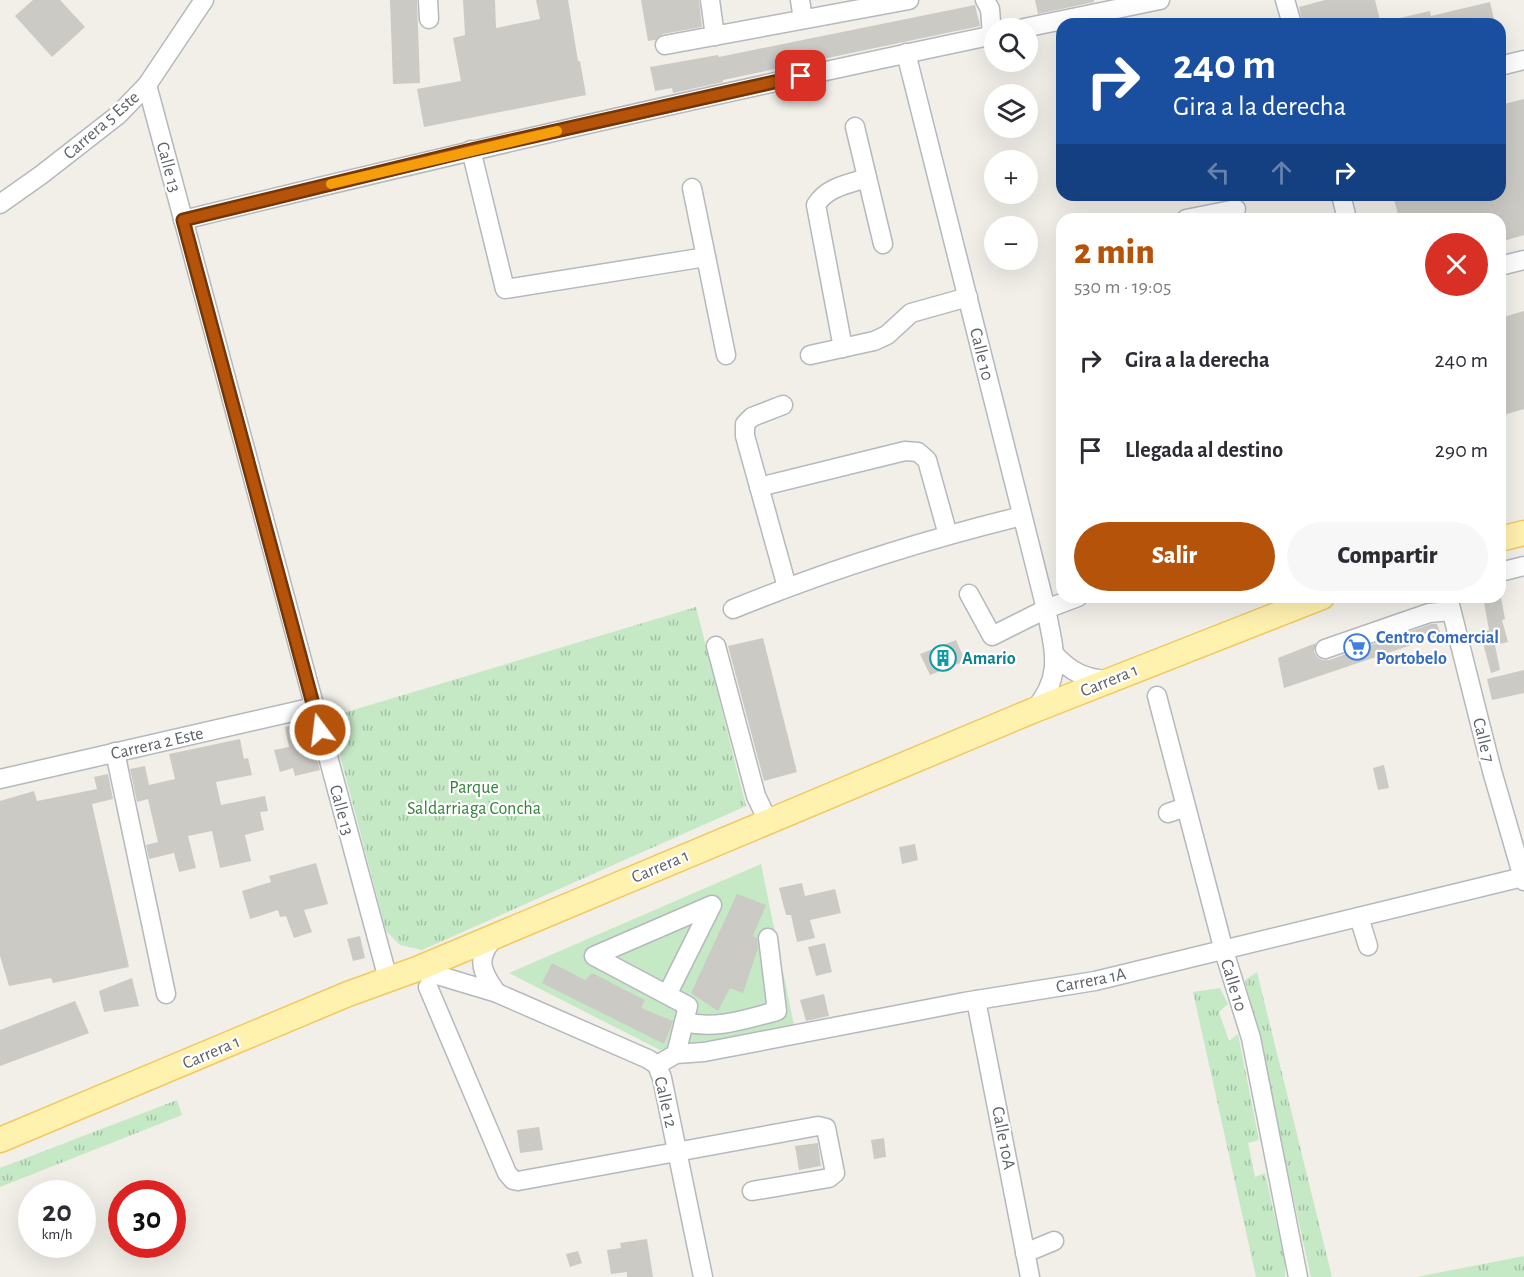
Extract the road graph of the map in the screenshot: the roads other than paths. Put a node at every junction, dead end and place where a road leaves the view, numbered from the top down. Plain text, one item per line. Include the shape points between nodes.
1 (204, 0) edge
2 (428, 0) edge
3 (710, 0) edge
4 (800, 0) edge
5 (909, 0) edge
6 (986, 0) edge
7 (1160, 0) edge
8 (1285, 0) edge
9 (991, 18) edge
10 (1073, 18) edge
11 (1290, 18) edge
12 (429, 19) dead end
13 (803, 19) junction
14 (1056, 21) edge
15 (1038, 25) edge
16 (715, 36) junction
17 (984, 37) edge
18 (664, 45) dead end
19 (906, 53) junction
20 (1524, 60) edge
21 (1506, 64) edge
22 (147, 85) junction
23 (855, 127) dead end
24 (471, 150) junction
25 (867, 178) junction
26 (692, 188) dead end
27 (0, 204) edge
28 (1236, 208) edge
29 (1213, 213) edge
30 (183, 220) junction
31 (883, 244) dead end
32 (706, 256) junction
33 (1524, 260) edge
34 (1506, 264) edge
35 (968, 297) junction
36 (843, 348) junction
37 (726, 355) dead end
38 (810, 355) dead end
39 (783, 405) dead end
40 (759, 487) junction
41 (1022, 516) junction
42 (948, 535) junction
43 (1524, 566) edge
44 (1506, 570) edge
45 (787, 587) junction
46 (969, 594) dead end
47 (1062, 603) edge
48 (1307, 603) edge
49 (1450, 604) edge
50 (733, 609) dead end
51 (1046, 609) junction
52 (716, 646) dead end
53 (1325, 648) dead end
54 (1056, 655) junction
55 (1110, 680) junction
56 (1156, 696) dead end
57 (314, 707) junction
58 (1032, 711) junction
59 (115, 752) junction
60 (0, 779) edge
61 (1186, 807) junction
62 (1168, 813) dead end
63 (768, 821) junction
64 (1520, 852) edge
65 (1523, 879) edge
66 (1359, 917) junction
67 (497, 935) junction
68 (768, 938) dead end
69 (1368, 946) dead end
70 (1224, 951) junction
71 (423, 978) junction
72 (388, 979) junction
73 (496, 993) junction
74 (166, 994) dead end
75 (667, 995) junction
76 (967, 998) junction
77 (679, 1038) junction
78 (657, 1065) junction
79 (0, 1140) edge
80 (677, 1153) junction
81 (752, 1191) dead end
82 (1053, 1240) dead end
83 (1025, 1253) junction
84 (704, 1277) edge
85 (1030, 1277) edge
86 (1298, 1277) edge

1 - 22 street, Carrera 5 Este
2 - 12 street
3 - 16 street
4 - 13 street
5 - 13 street
6 - 9 street
7 - 10 street
8 - 11 street
13 - 16 street
14 - 15 street
16 - 18 street
17 - 19 street
19 - 24 street
19 - 35 street, Calle 10
20 - 21 street
22 - 27 street, Carrera 5 Este via 83,144
22 - 30 street, Calle 13
23 - 25 street
24 - 30 street
24 - 32 street via 506,289
25 - 31 street
25 - 36 street via 831,189 816,206
26 - 32 street
28 - 29 street
30 - 57 street, Calle 13
32 - 37 street
33 - 34 street
35 - 36 street via 911,313 887,335
35 - 41 street, Calle 10
36 - 38 street
39 - 40 street via 752,417 745,424
40 - 42 street via 905,451 918,452 927,460
40 - 45 street
41 - 42 street
41 - 51 street, Calle 10
42 - 45 street
43 - 44 street
45 - 50 street
46 - 51 street via 992,636
47 - 51 street
48 - 55 main road, Carrera 1
49 - 53 street
49 - 64 street, Calle 7 via 1485,773
51 - 54 street, Calle 10
52 - 63 street via 756,796
54 - 55 street via 1080,675
54 - 58 street via 1048,692
55 - 58 main road, Carrera 1
56 - 61 street, Calle 10
57 - 59 street, Carrera 2 Este
57 - 72 street, Calle 13
58 - 63 main road, Carrera 1
59 - 60 street, Carrera 2 Este
59 - 74 street
61 - 62 street
61 - 70 street, Calle 10 via 1204,847
63 - 67 main road, Carrera 1
64 - 65 street, Calle 7
65 - 66 street, Carrera 1A
66 - 69 street
66 - 70 street, Carrera 1A
67 - 71 main road, Carrera 1
67 - 73 street via 484,950 482,965
68 - 77 street via 777,1011 699,1026
70 - 76 street, Carrera 1A via 1095,981
70 - 86 street, Calle 10 via 1251,1038
71 - 72 main road, Carrera 1
71 - 73 street, Calle 12
71 - 80 street via 513,1180
72 - 79 main road, Carrera 1
73 - 78 street, Calle 12
75 - 75 street via 594,956 712,905 672,985
75 - 77 street via 688,1006
76 - 77 street, Carrera 1A via 704,1052
76 - 83 street, Calle 10A
77 - 78 street, Carrera 1A
78 - 80 street, Calle 12
80 - 81 street via 818,1126 826,1128 836,1173 829,1178
80 - 84 street, Calle 12
82 - 83 street
83 - 85 street, Calle 10A

